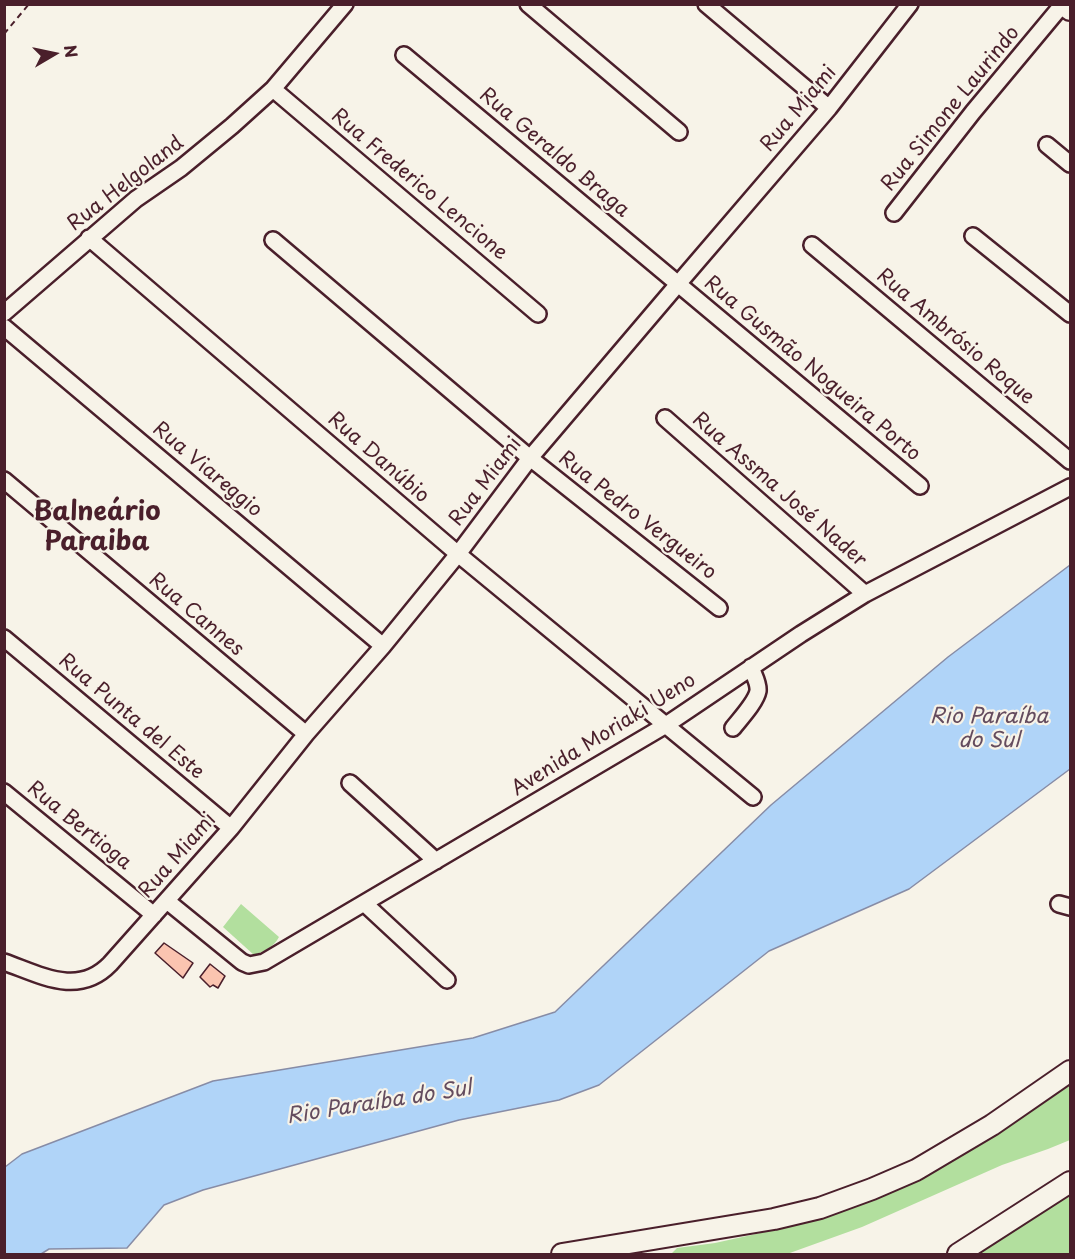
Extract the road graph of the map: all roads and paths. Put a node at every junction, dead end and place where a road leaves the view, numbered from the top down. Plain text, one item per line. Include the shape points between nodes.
1 (29, 4) edge
2 (345, 4) edge
3 (528, 4) edge
4 (706, 4) edge
5 (910, 4) edge
6 (1064, 4) edge
7 (1071, 9) edge
8 (4, 34) edge
9 (404, 55) dead end
10 (273, 88) junction
11 (829, 108) junction
12 (679, 132) dead end
13 (1047, 145) dead end
14 (1071, 164) edge
15 (894, 213) dead end
16 (973, 236) dead end
17 (89, 238) junction
18 (273, 240) dead end
19 (812, 245) dead end
20 (678, 284) junction
21 (4, 313) edge
22 (538, 314) dead end
23 (1071, 314) edge
24 (4, 327) edge
25 (665, 418) dead end
26 (530, 458) junction
27 (1071, 461) edge
28 (4, 480) edge
29 (920, 486) dead end
30 (1071, 487) edge
31 (458, 554) junction
32 (865, 594) junction
33 (719, 608) dead end
34 (4, 638) edge
35 (383, 646) junction
36 (751, 667) junction
37 (666, 725) junction
38 (733, 728) dead end
39 (306, 734) junction
40 (350, 783) dead end
41 (4, 792) edge
42 (753, 797) dead end
43 (231, 828) junction
44 (436, 861) junction
45 (167, 902) junction
46 (364, 903) junction
47 (154, 915) junction
48 (4, 962) edge
49 (447, 980) dead end
50 (1071, 1071) edge
51 (1071, 1182) edge
52 (640, 1249) edge
53 (562, 1254) edge
54 (958, 1254) edge

1 - 8 path
2 - 10 street, Rua Helgoland
3 - 12 street
4 - 11 street
5 - 11 street, Rua Miami
6 - 7 main road
6 - 15 street, Rua Simone Laurindo
9 - 20 street, Rua Geraldo Braga
10 - 17 street, Rua Helgoland via 181,168
10 - 22 street, Rua Frederico Lencione
11 - 20 street, Rua Miami
13 - 14 street
16 - 23 street
17 - 21 street, Rua Helgoland
17 - 31 street, Rua Danúbio
18 - 26 street, Rua Pedro Vergueiro
19 - 27 street, Rua Ambrósio Roque
20 - 26 street, Rua Miami
20 - 29 street, Rua Gusmão Nogueira Porto
24 - 35 street, Rua Viareggio
25 - 32 street, Rua Assma José Nader
26 - 31 street, Rua Miami
26 - 33 street, Rua Pedro Vergueiro
28 - 39 street, Rua Cannes
30 - 32 street, Avenida Moriaki Ueno
31 - 35 street, Rua Miami
31 - 37 street, Rua Danúbio
32 - 36 street, Avenida Moriaki Ueno
34 - 43 street, Rua Punta del Este
35 - 39 street, Rua Miami
36 - 37 street, Avenida Moriaki Ueno
36 - 38 street via 758,691
37 - 42 street, Rua Danúbio
37 - 44 street, Avenida Moriaki Ueno
39 - 43 street, Rua Miami
40 - 44 street
41 - 47 street, Rua Bertioga
43 - 45 street, Rua Miami
44 - 46 street, Avenida Moriaki Ueno
45 - 46 street, Avenida Moriaki Ueno via 249,965 264,962
45 - 47 street, Rua Miami
46 - 49 street
47 - 48 street, Rua Miami via 102,973 90,978 62,982
50 - 52 main road via 992,1125 916,1170 872,1189 820,1208
51 - 54 main road
52 - 53 main road via 611,1245

